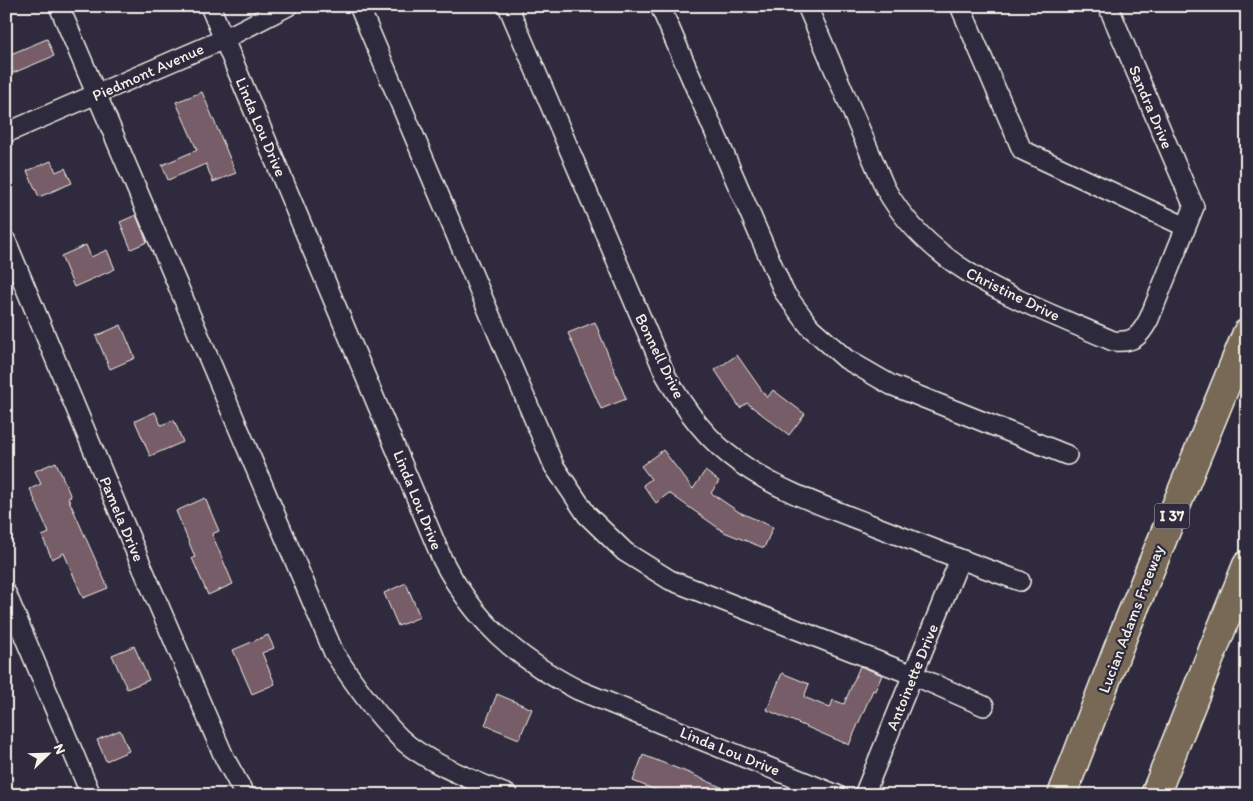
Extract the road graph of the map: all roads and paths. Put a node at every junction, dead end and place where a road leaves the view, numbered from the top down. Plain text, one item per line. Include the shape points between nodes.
1 (59, 6) edge
2 (210, 6) edge
3 (288, 6) edge
4 (359, 6) edge
5 (508, 6) edge
6 (660, 6) edge
7 (807, 6) edge
8 (960, 6) edge
9 (1108, 6) edge
10 (224, 38) junction
11 (96, 95) junction
12 (6, 133) edge
13 (1194, 207) joint
14 (1186, 227) junction
15 (6, 241) edge
16 (1247, 333) edge
17 (1067, 455) dead end
18 (960, 560) junction
19 (1247, 565) edge
20 (1020, 581) dead end
21 (6, 593) edge
22 (913, 675) junction
23 (1100, 700) junction
24 (984, 706) dead end
25 (1159, 787) edge
26 (91, 795) edge
27 (245, 795) edge
28 (508, 795) edge
29 (837, 795) edge
30 (864, 795) edge
31 (1046, 795) edge
32 (1062, 795) edge

1 - 11 street
2 - 10 street, Linda Lou Drive
3 - 10 street, Piedmont Avenue
4 - 22 street via 554,466 587,515 624,552 670,580
5 - 18 street, Bonnell Drive via 661,365 695,420 736,461 759,475 816,504
6 - 17 street via 766,254 784,292 810,326 846,359 891,385
7 - 14 street, Christine Drive via 893,203 908,223 949,261 978,280 1113,341 1134,340 1142,334 1149,319
8 - 14 street via 1022,150
9 - 13 street, Sandra Drive
10 - 11 street, Piedmont Avenue
10 - 29 street, Linda Lou Drive via 442,559 468,603 502,640 550,676
11 - 12 street, Piedmont Avenue
11 - 28 street via 334,653 364,696 401,739 446,768
13 - 14 street, Christine Drive
15 - 27 street, Pamela Drive via 154,596 225,759
16 - 23 highway, Lucian Adams Freeway / I 37
18 - 20 street, Bonnell Drive
18 - 22 street, Antoinette Drive
19 - 25 highway
21 - 26 street
22 - 24 street
22 - 30 street, Antoinette Drive
23 - 31 highway
23 - 32 highway, Lucian Adams Freeway / I 37

